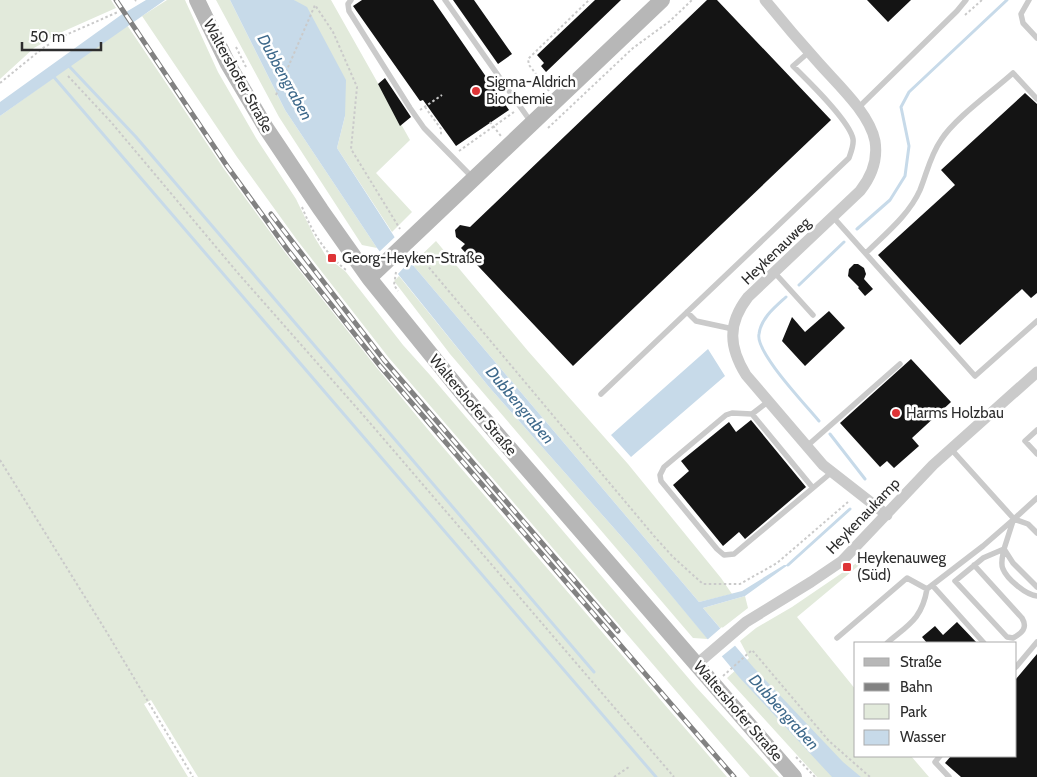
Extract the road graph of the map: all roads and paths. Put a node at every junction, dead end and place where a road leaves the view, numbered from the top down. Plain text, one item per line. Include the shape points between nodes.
1 (197, 0) edge
2 (350, 0) edge
3 (445, 0) edge
4 (589, 0) edge
5 (662, 0) edge
6 (692, 0) edge
7 (765, 0) edge
8 (966, 0) edge
9 (1029, 0) edge
10 (118, 12) dead end
11 (1037, 38) edge
12 (809, 52) junction
13 (68, 76) dead end
14 (0, 83) edge
15 (276, 95) dead end
16 (442, 95) dead end
17 (1037, 99) edge
18 (556, 100) junction
19 (425, 106) junction
20 (520, 108) junction
21 (858, 108) junction
22 (414, 114) junction
23 (490, 122) dead end
24 (493, 127) junction
25 (539, 127) junction
26 (438, 142) junction
27 (509, 145) junction
28 (452, 156) junction
29 (474, 178) junction
30 (833, 217) junction
31 (408, 241) junction
32 (866, 253) junction
33 (390, 269) junction
34 (774, 272) junction
35 (369, 278) junction
36 (394, 278) dead end
37 (687, 312) junction
38 (813, 315) dead end
39 (1037, 321) edge
40 (733, 328) junction
41 (900, 364) dead end
42 (1037, 372) edge
43 (601, 394) dead end
44 (769, 401) junction
45 (752, 414) junction
46 (1037, 430) edge
47 (807, 446) junction
48 (951, 449) junction
49 (1037, 454) edge
50 (0, 460) edge
51 (832, 472) junction
52 (813, 488) junction
53 (898, 491) dead end
54 (878, 496) dead end
55 (1037, 498) edge
56 (848, 502) dead end
57 (887, 515) junction
58 (1014, 519) junction
59 (1037, 533) edge
60 (1004, 549) junction
61 (974, 565) junction
62 (929, 587) junction
63 (1037, 587) edge
64 (1037, 596) edge
65 (837, 638) dead end
66 (888, 642) edge
67 (983, 642) edge
68 (1037, 642) edge
69 (697, 664) junction
70 (1017, 666) edge
71 (722, 676) dead end
72 (939, 757) edge
73 (629, 767) dead end
74 (193, 777) edge
75 (614, 777) edge
76 (674, 777) edge
77 (794, 777) edge
78 (870, 777) edge
79 (949, 777) edge

1 - 35 main road, Waltershofer Straße via 228,64 271,136
2 - 22 lane via 349,11
3 - 20 lane
4 - 18 path via 528,59 529,65
5 - 18 main road
6 - 25 path
7 - 12 street, Heykenauweg
8 - 21 lane
9 - 11 lane via 1021,14 1023,23
10 - 14 path via 43,48
12 - 21 street, Heykenauweg
12 - 37 lane via 793,66 847,125 853,138 849,158
13 - 76 path
15 - 31 path via 315,5 333,32 357,87 351,149
16 - 19 path
17 - 32 lane via 1013,73 955,124 933,154 911,206
18 - 25 main road
19 - 22 path
19 - 26 path via 441,129
20 - 24 path
20 - 25 lane
21 - 30 street, Heykenauweg via 872,132 875,162 868,181
22 - 26 lane
23 - 24 path
24 - 27 path
24 - 28 path
25 - 27 main road
26 - 28 lane
27 - 29 main road
28 - 29 lane
29 - 31 main road
30 - 32 lane
30 - 34 street, Heykenauweg
31 - 33 main road
31 - 56 path via 660,543 703,584 740,584 762,572
32 - 39 lane via 975,376
33 - 35 main road
33 - 36 path
34 - 38 lane
34 - 40 street, Heykenauweg via 741,306
35 - 69 main road, Waltershofer Straße via 471,404
37 - 40 lane via 696,321
37 - 43 lane
40 - 44 street, Heykenauweg via 732,340 738,363
41 - 47 lane
42 - 48 street, Heykenaukamp
44 - 45 lane
44 - 47 street, Heykenauweg
45 - 52 lane
45 - 52 lane via 726,415 664,467 661,481 724,555 734,554
46 - 49 lane via 1025,441
47 - 51 street, Heykenauweg
48 - 57 street, Heykenaukamp
48 - 58 lane
50 - 74 path
51 - 52 lane
51 - 57 street, Heykenauweg
53 - 54 path via 896,488
55 - 58 lane
57 - 69 street, Heykenaukamp via 842,561 753,617
58 - 59 lane via 1028,524
58 - 60 lane
58 - 62 lane
60 - 61 lane via 991,553
60 - 63 lane
60 - 64 lane via 1003,570 1022,590
61 - 61 lane via 955,581 1007,637 1019,635 1026,623
62 - 65 lane via 907,578
62 - 66 lane via 920,613
62 - 67 lane
68 - 70 lane
69 - 77 main road, Waltershofer Straße
71 - 78 path via 752,650 829,741
72 - 79 lane via 935,762
73 - 75 path

